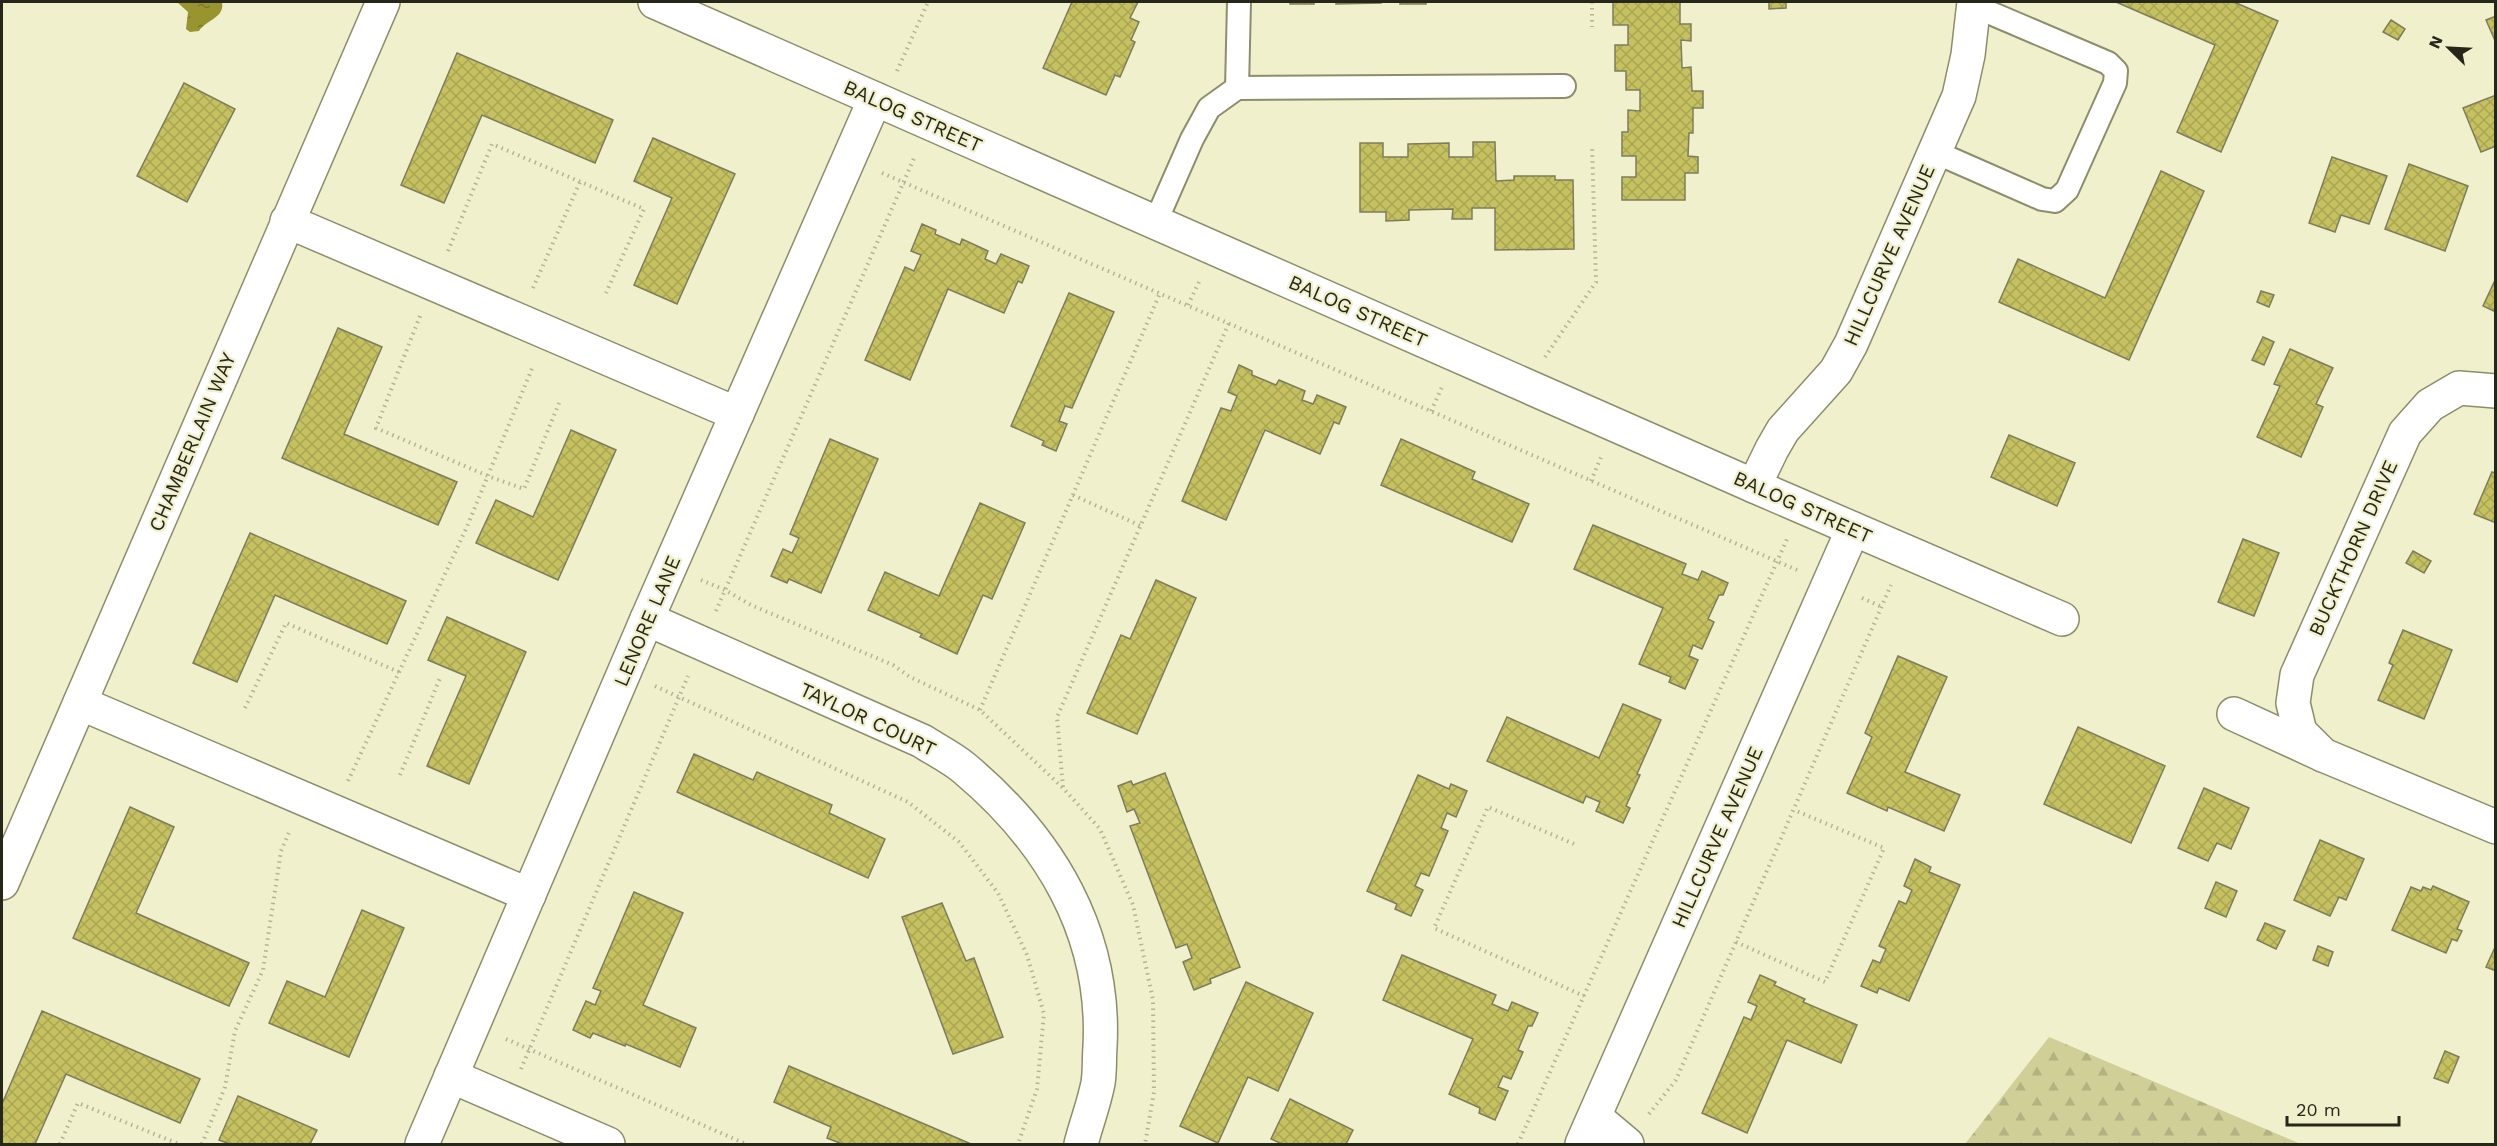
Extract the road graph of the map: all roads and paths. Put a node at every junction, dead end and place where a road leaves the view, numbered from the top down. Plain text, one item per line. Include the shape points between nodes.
1 (382, 2) edge
2 (655, 2) edge
3 (928, 2) edge
4 (1239, 2) edge
5 (1592, 2) edge
6 (1974, 4) edge
7 (1592, 27) dead end
8 (1564, 86) dead end
9 (1237, 88) junction
10 (875, 99) junction
11 (907, 113) junction
12 (1592, 145) dead end
13 (1935, 152) junction
14 (848, 158) junction
15 (580, 182) dead end
16 (904, 182) junction
17 (287, 221) junction
18 (1156, 221) junction
19 (1160, 293) junction
20 (1230, 323) junction
21 (533, 326) junction
22 (1526, 385) junction
23 (2494, 390) edge
24 (737, 414) junction
25 (1754, 486) junction
26 (1073, 495) junction
27 (1802, 506) junction
28 (1141, 526) junction
29 (1852, 529) junction
30 (1906, 552) junction
31 (1777, 562) junction
32 (1828, 583) junction
33 (1882, 607) junction
34 (647, 619) junction
35 (2062, 619) dead end
36 (701, 643) junction
37 (399, 672) junction
38 (625, 672) junction
39 (440, 678) dead end
40 (679, 697) junction
41 (80, 703) junction
42 (245, 708) dead end
43 (980, 710) dead end
44 (2234, 714) dead end
45 (2323, 755) junction
46 (400, 775) dead end
47 (1063, 788) dead end
48 (304, 799) junction
49 (1794, 810) junction
50 (334, 812) junction
51 (2496, 827) edge
52 (1574, 844) dead end
53 (2, 884) edge
54 (529, 895) junction
55 (1736, 942) junction
56 (1584, 996) junction
57 (474, 1024) junction
58 (530, 1049) junction
59 (451, 1076) junction
60 (507, 1100) junction
61 (1588, 1131) edge
62 (60, 1144) edge
63 (178, 1144) edge
64 (202, 1144) edge
65 (422, 1144) edge
66 (608, 1144) edge
67 (746, 1144) edge
68 (1018, 1144) edge
69 (1081, 1144) edge
70 (1518, 1144) edge
71 (1626, 1144) edge

1 - 17 street, CHAMBERLAIN WAY
2 - 10 street, BALOG STREET
3 - 11 path via 897,71
4 - 9 lane
5 - 7 path
6 - 13 street, HILLCURVE AVENUE via 1959,96
6 - 13 lane via 2108,63 2116,71 2115,83 2067,190 2055,201 2042,200
8 - 9 lane
9 - 18 lane via 1209,108
10 - 11 street, BALOG STREET
10 - 14 street, LENORE LANE
11 - 16 path via 917,153
11 - 18 street, BALOG STREET
12 - 22 path via 1596,282
13 - 25 street, HILLCURVE AVENUE via 1851,344 1836,371 1783,430
14 - 16 path
14 - 24 street, LENORE LANE
15 - 21 path
16 - 19 path
16 - 36 path
17 - 21 street
17 - 41 street, CHAMBERLAIN WAY
18 - 22 street, BALOG STREET
19 - 20 path
19 - 26 path
20 - 28 path
20 - 31 path
21 - 24 street
21 - 37 path via 466,529
22 - 25 street, BALOG STREET
23 - 45 street, BUCKTHORN DRIVE via 2458,388 2430,405 2404,433 2297,675 2293,703 2300,732
24 - 34 street, LENORE LANE
25 - 27 street, BALOG STREET
26 - 28 path
26 - 43 path
27 - 29 street, BALOG STREET
27 - 31 path
28 - 47 path via 1057,717
29 - 30 street, BALOG STREET
29 - 32 street, HILLCURVE AVENUE
30 - 33 path
30 - 35 street, BALOG STREET
31 - 32 path
31 - 56 path
32 - 33 path
32 - 61 street, HILLCURVE AVENUE
33 - 49 path
34 - 36 street, TAYLOR COURT
34 - 38 street, LENORE LANE
36 - 40 path
36 - 69 street, TAYLOR COURT via 922,741 963,767 1004,805 1040,848 1074,903 1093,955 1102,1013 1098,1083
37 - 42 path via 286,622
37 - 50 path
38 - 40 path
38 - 54 street, LENORE LANE
39 - 46 path
40 - 58 path
40 - 68 path via 908,802 959,842 998,893 1027,955 1044,1014 1037,1089
41 - 48 street
41 - 53 street, CHAMBERLAIN WAY
44 - 45 street
45 - 51 street
48 - 50 street
48 - 64 path via 281,851 263,970 235,1031 225,1087
49 - 55 path
49 - 55 path via 1884,848 1848,930 1825,982
50 - 54 street
52 - 56 path via 1488,807 1434,928
54 - 57 street, LENORE LANE
55 - 71 path via 1676,1080
56 - 70 path
57 - 58 path
57 - 59 street, LENORE LANE
58 - 60 path
58 - 67 path
59 - 60 street
59 - 65 street, LENORE LANE
60 - 66 street
61 - 71 street
62 - 63 path via 78,1103

